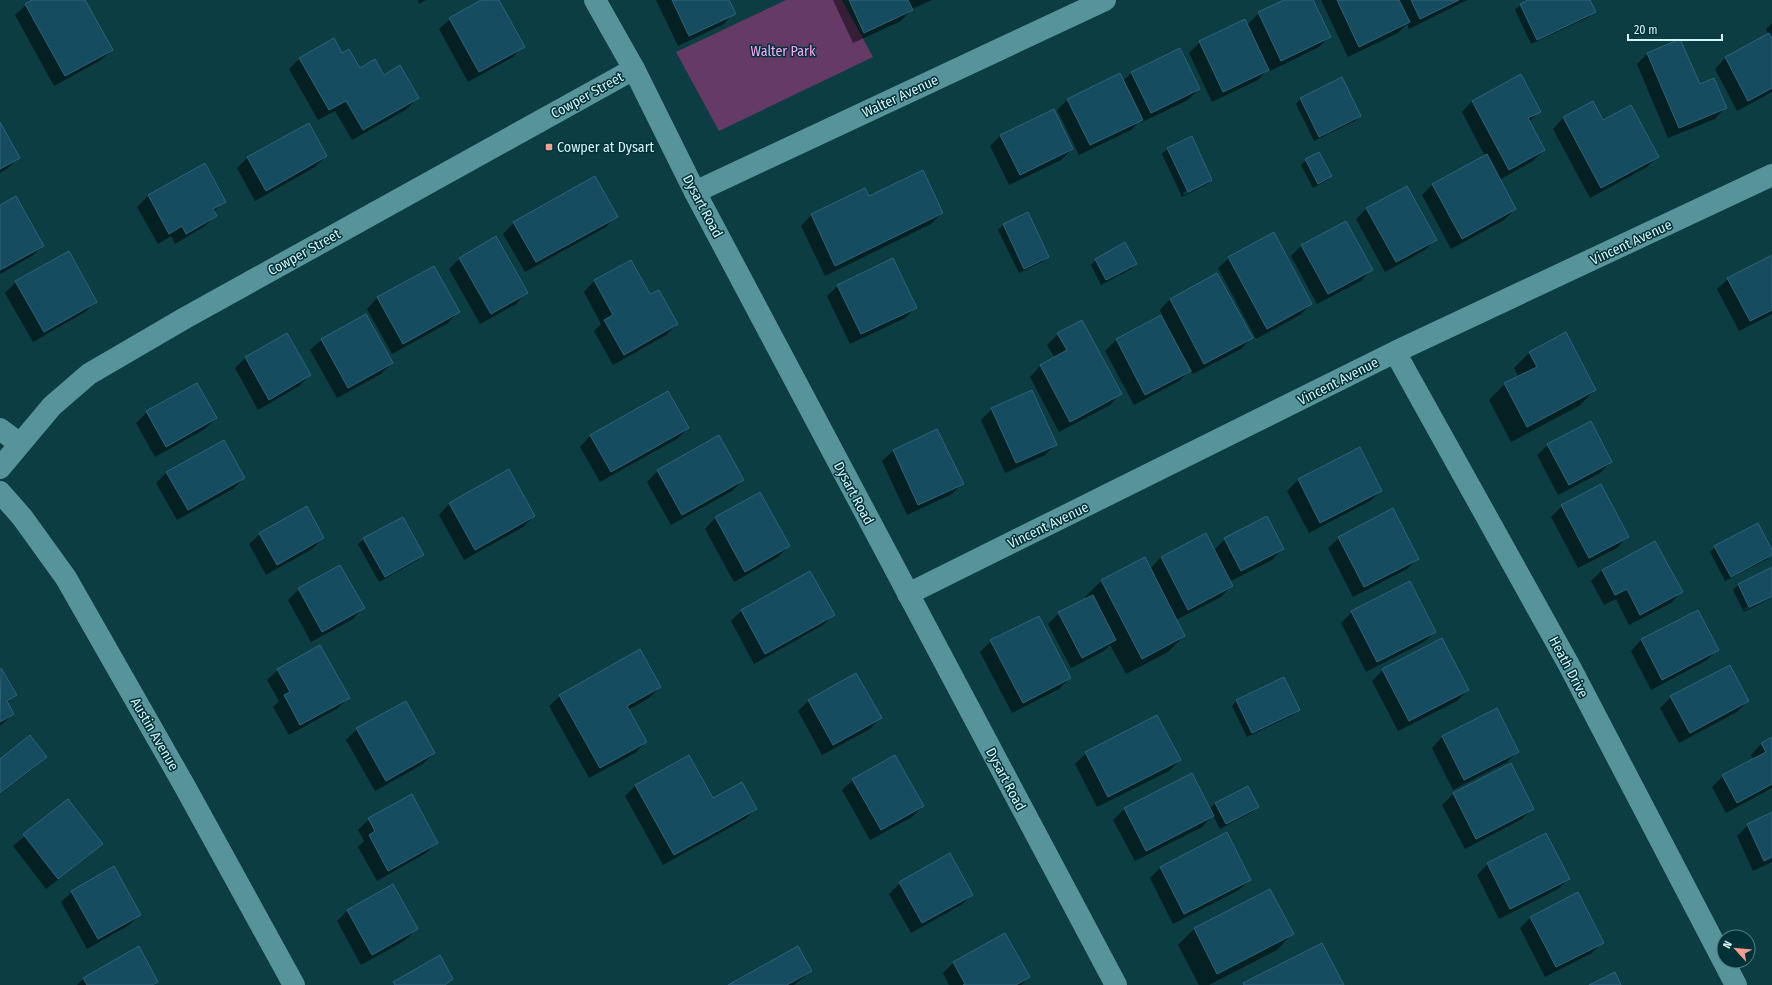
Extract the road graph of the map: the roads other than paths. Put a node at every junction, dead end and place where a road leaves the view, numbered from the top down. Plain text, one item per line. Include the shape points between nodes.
1 (595, 0) edge
2 (1105, 0) edge
3 (634, 69) junction
4 (1772, 175) edge
5 (695, 192) junction
6 (1394, 352) junction
7 (0, 429) edge
8 (19, 443) junction
9 (0, 468) edge
10 (0, 492) edge
11 (908, 594) junction
12 (294, 985) edge
13 (1116, 985) edge
14 (1736, 985) edge

1 - 3 street, Dysart Road
2 - 5 street, Walter Avenue
3 - 5 street, Dysart Road
3 - 8 street, Cowper Street via 89,374 52,406
4 - 6 street, Vincent Avenue
5 - 11 street, Dysart Road
6 - 11 street, Vincent Avenue
6 - 14 street, Heath Drive via 1569,665
7 - 8 street
8 - 9 street, Cowper Street
10 - 12 street, Austin Avenue via 22,517 66,578
11 - 13 street, Dysart Road

